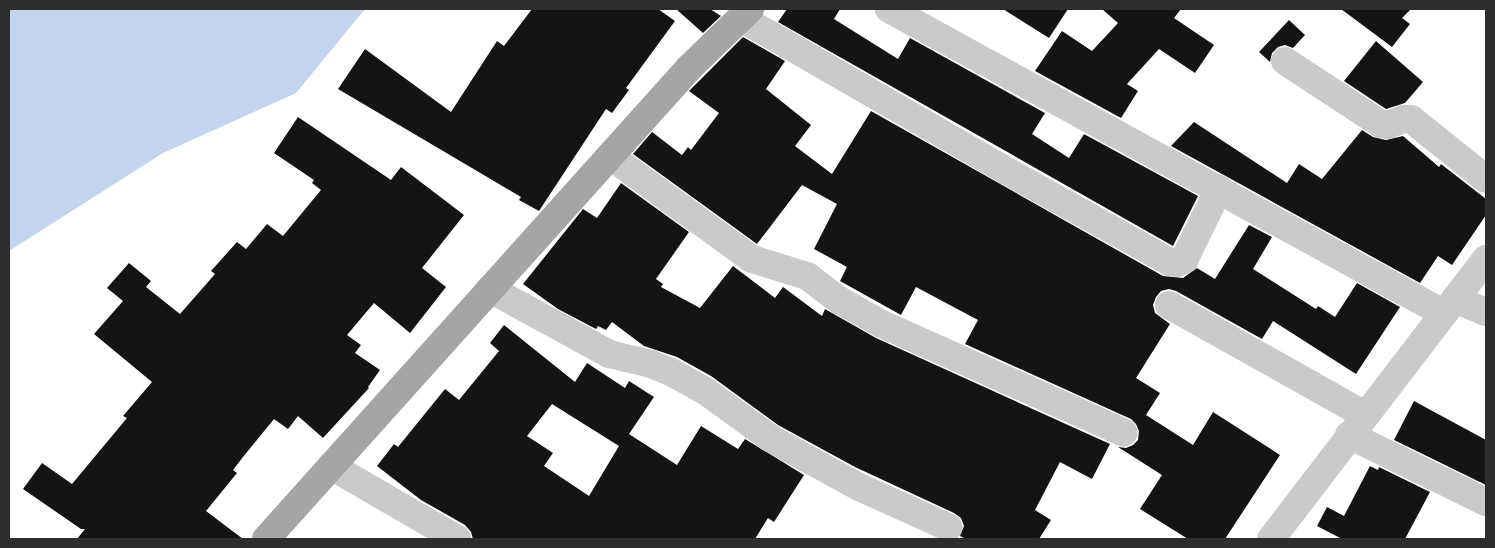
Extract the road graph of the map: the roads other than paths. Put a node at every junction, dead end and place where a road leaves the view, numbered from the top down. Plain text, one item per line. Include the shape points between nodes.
1 (889, 9) edge
2 (745, 13) edge
3 (1285, 61) dead end
4 (610, 156) junction
5 (1486, 179) edge
6 (1219, 189) junction
7 (1486, 258) edge
8 (490, 289) junction
9 (1169, 305) dead end
10 (1449, 306) junction
11 (1486, 312) edge
12 (1357, 425) junction
13 (1124, 433) dead end
14 (331, 466) junction
15 (1486, 502) edge
16 (948, 527) dead end
17 (266, 539) edge
18 (458, 539) edge
19 (1271, 539) edge

1 - 6 street
2 - 4 main road via 689,68
2 - 6 street via 1007,171 1170,262 1184,260
3 - 5 street via 1381,124 1411,119
4 - 8 main road
4 - 13 street via 752,259 807,276 839,300 882,324
6 - 10 street via 1350,264
7 - 10 street
8 - 14 main road
8 - 16 street via 609,354 671,372 704,390 770,438 859,487
9 - 12 street
10 - 11 street
10 - 12 street
12 - 15 street
12 - 19 street
14 - 17 main road
14 - 18 street

